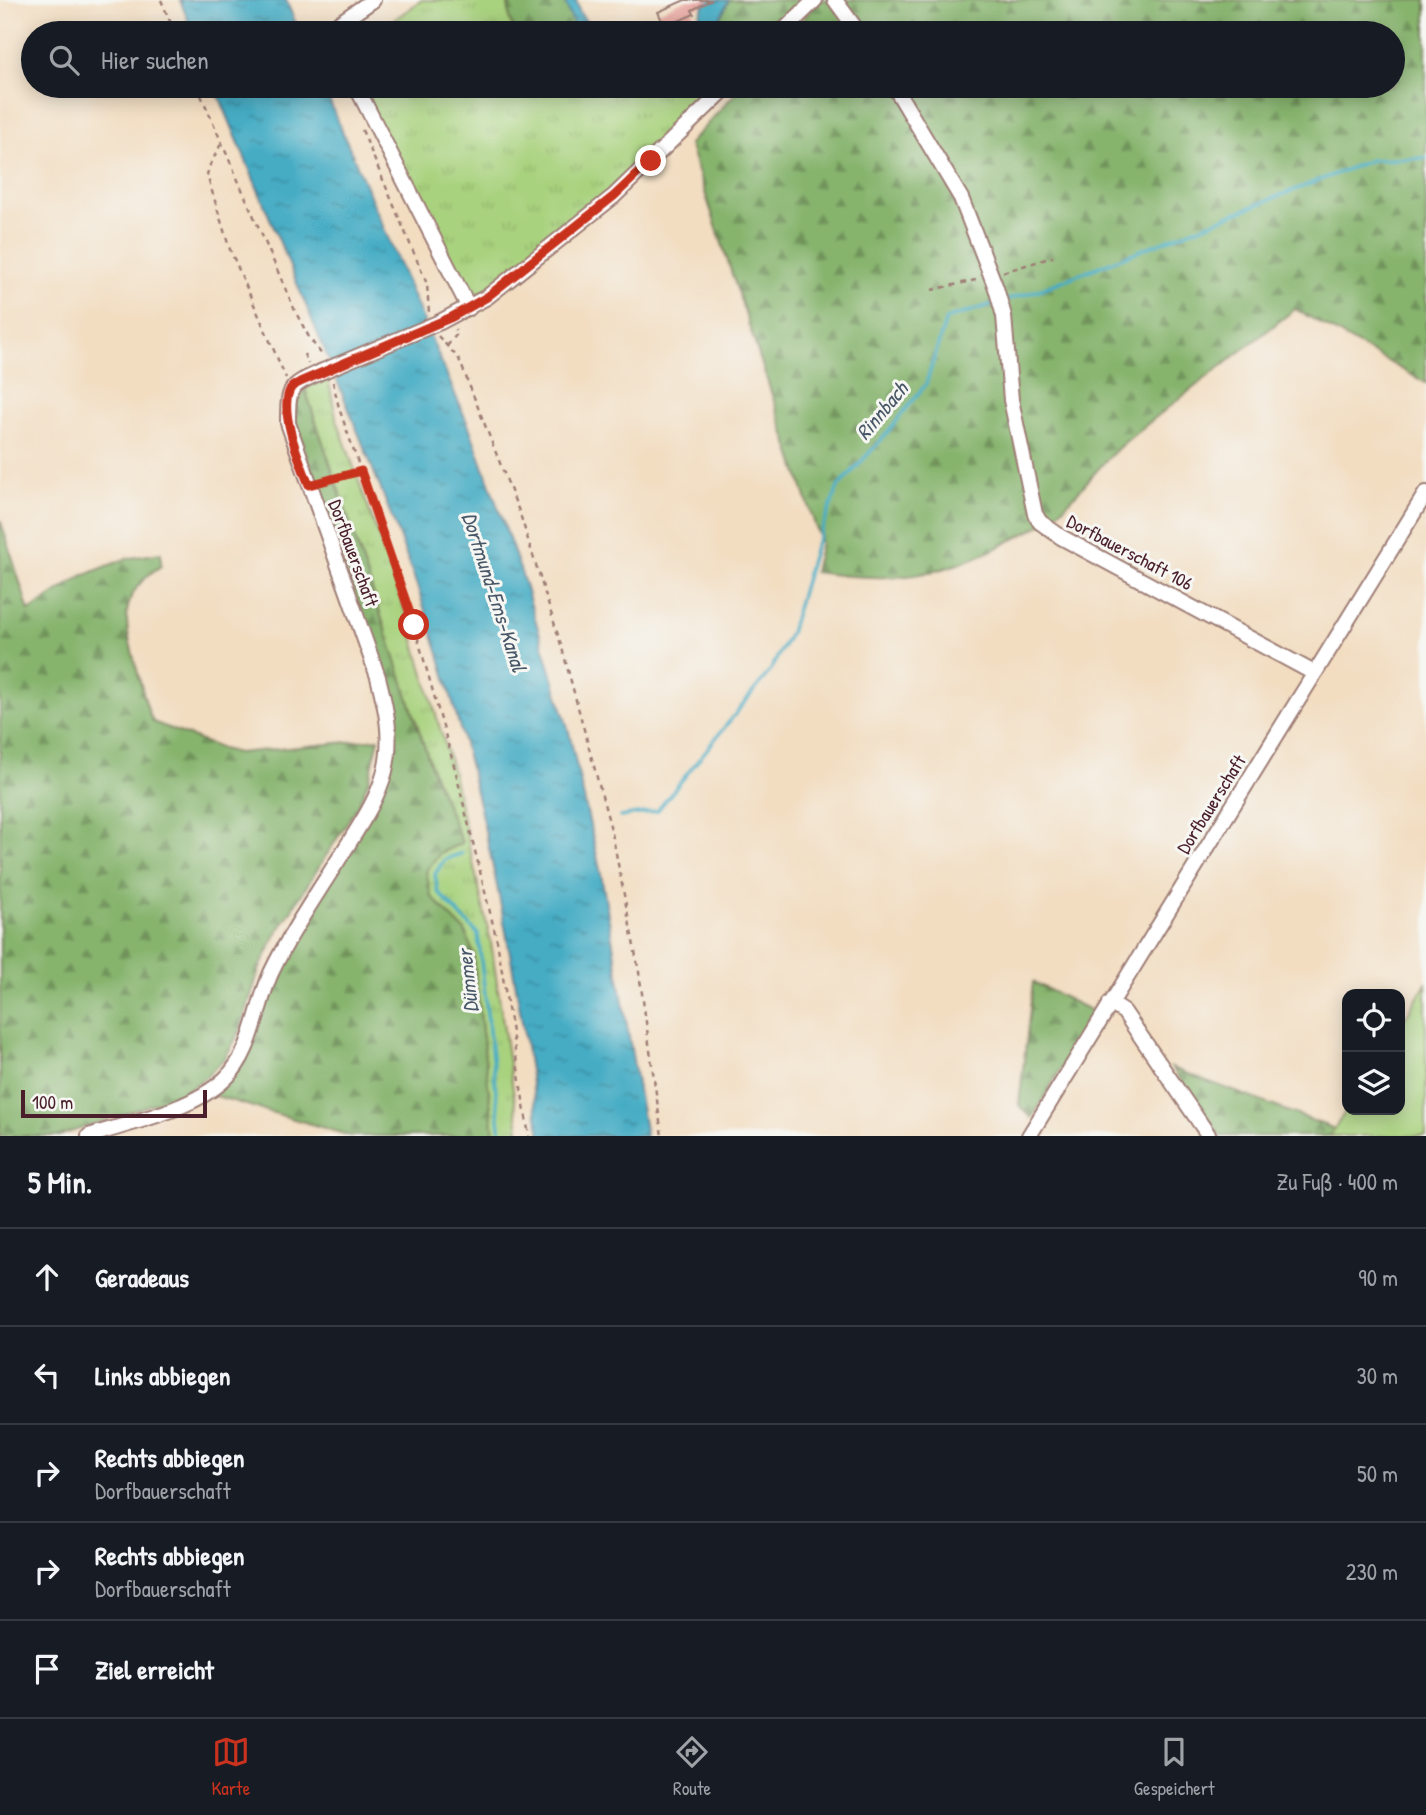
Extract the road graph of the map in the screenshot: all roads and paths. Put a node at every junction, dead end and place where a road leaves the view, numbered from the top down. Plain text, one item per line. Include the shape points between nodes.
1 (161, 0) edge
2 (373, 0) edge
3 (815, 0) edge
4 (835, 0) edge
5 (170, 21) edge
6 (342, 21) edge
7 (794, 21) edge
8 (850, 21) edge
9 (202, 98) edge
10 (362, 98) edge
11 (716, 98) edge
12 (901, 98) edge
13 (362, 130) dead end
14 (221, 144) junction
15 (469, 308) junction
16 (435, 324) junction
17 (457, 334) dead end
18 (447, 346) junction
19 (326, 368) junction
20 (291, 388) junction
21 (361, 471) junction
22 (309, 485) junction
23 (1426, 492) edge
24 (1314, 673) junction
25 (1110, 1003) junction
26 (89, 1136) edge
27 (529, 1136) edge
28 (662, 1136) edge
29 (1029, 1136) edge
30 (1209, 1136) edge

1 - 5 path
2 - 6 street
3 - 7 street
4 - 8 street
9 - 14 path
10 - 15 street
11 - 15 street via 614,196
12 - 24 street, Dorfbauerschaft 106 via 961,198 996,288 1004,316 1012,400 1040,522
13 - 16 path via 427,284
14 - 19 path via 296,313
14 - 20 path via 207,176 229,247
15 - 16 street
16 - 18 path
16 - 19 street, bridge
17 - 18 path
18 - 28 path via 458,359 520,514 566,661 612,833 639,972
19 - 20 street
19 - 21 path
20 - 22 street, Dorfbauerschaft via 288,423
21 - 22 path
21 - 27 path via 414,625 455,769 497,941
22 - 26 street, Dorfbauerschaft via 387,708 388,753 381,785 288,941 236,1067 213,1089 183,1105
23 - 24 street, Dorfbauerschaft
24 - 25 street, Dorfbauerschaft
25 - 29 street, Dorfbauerschaft
25 - 30 street via 1124,1012

